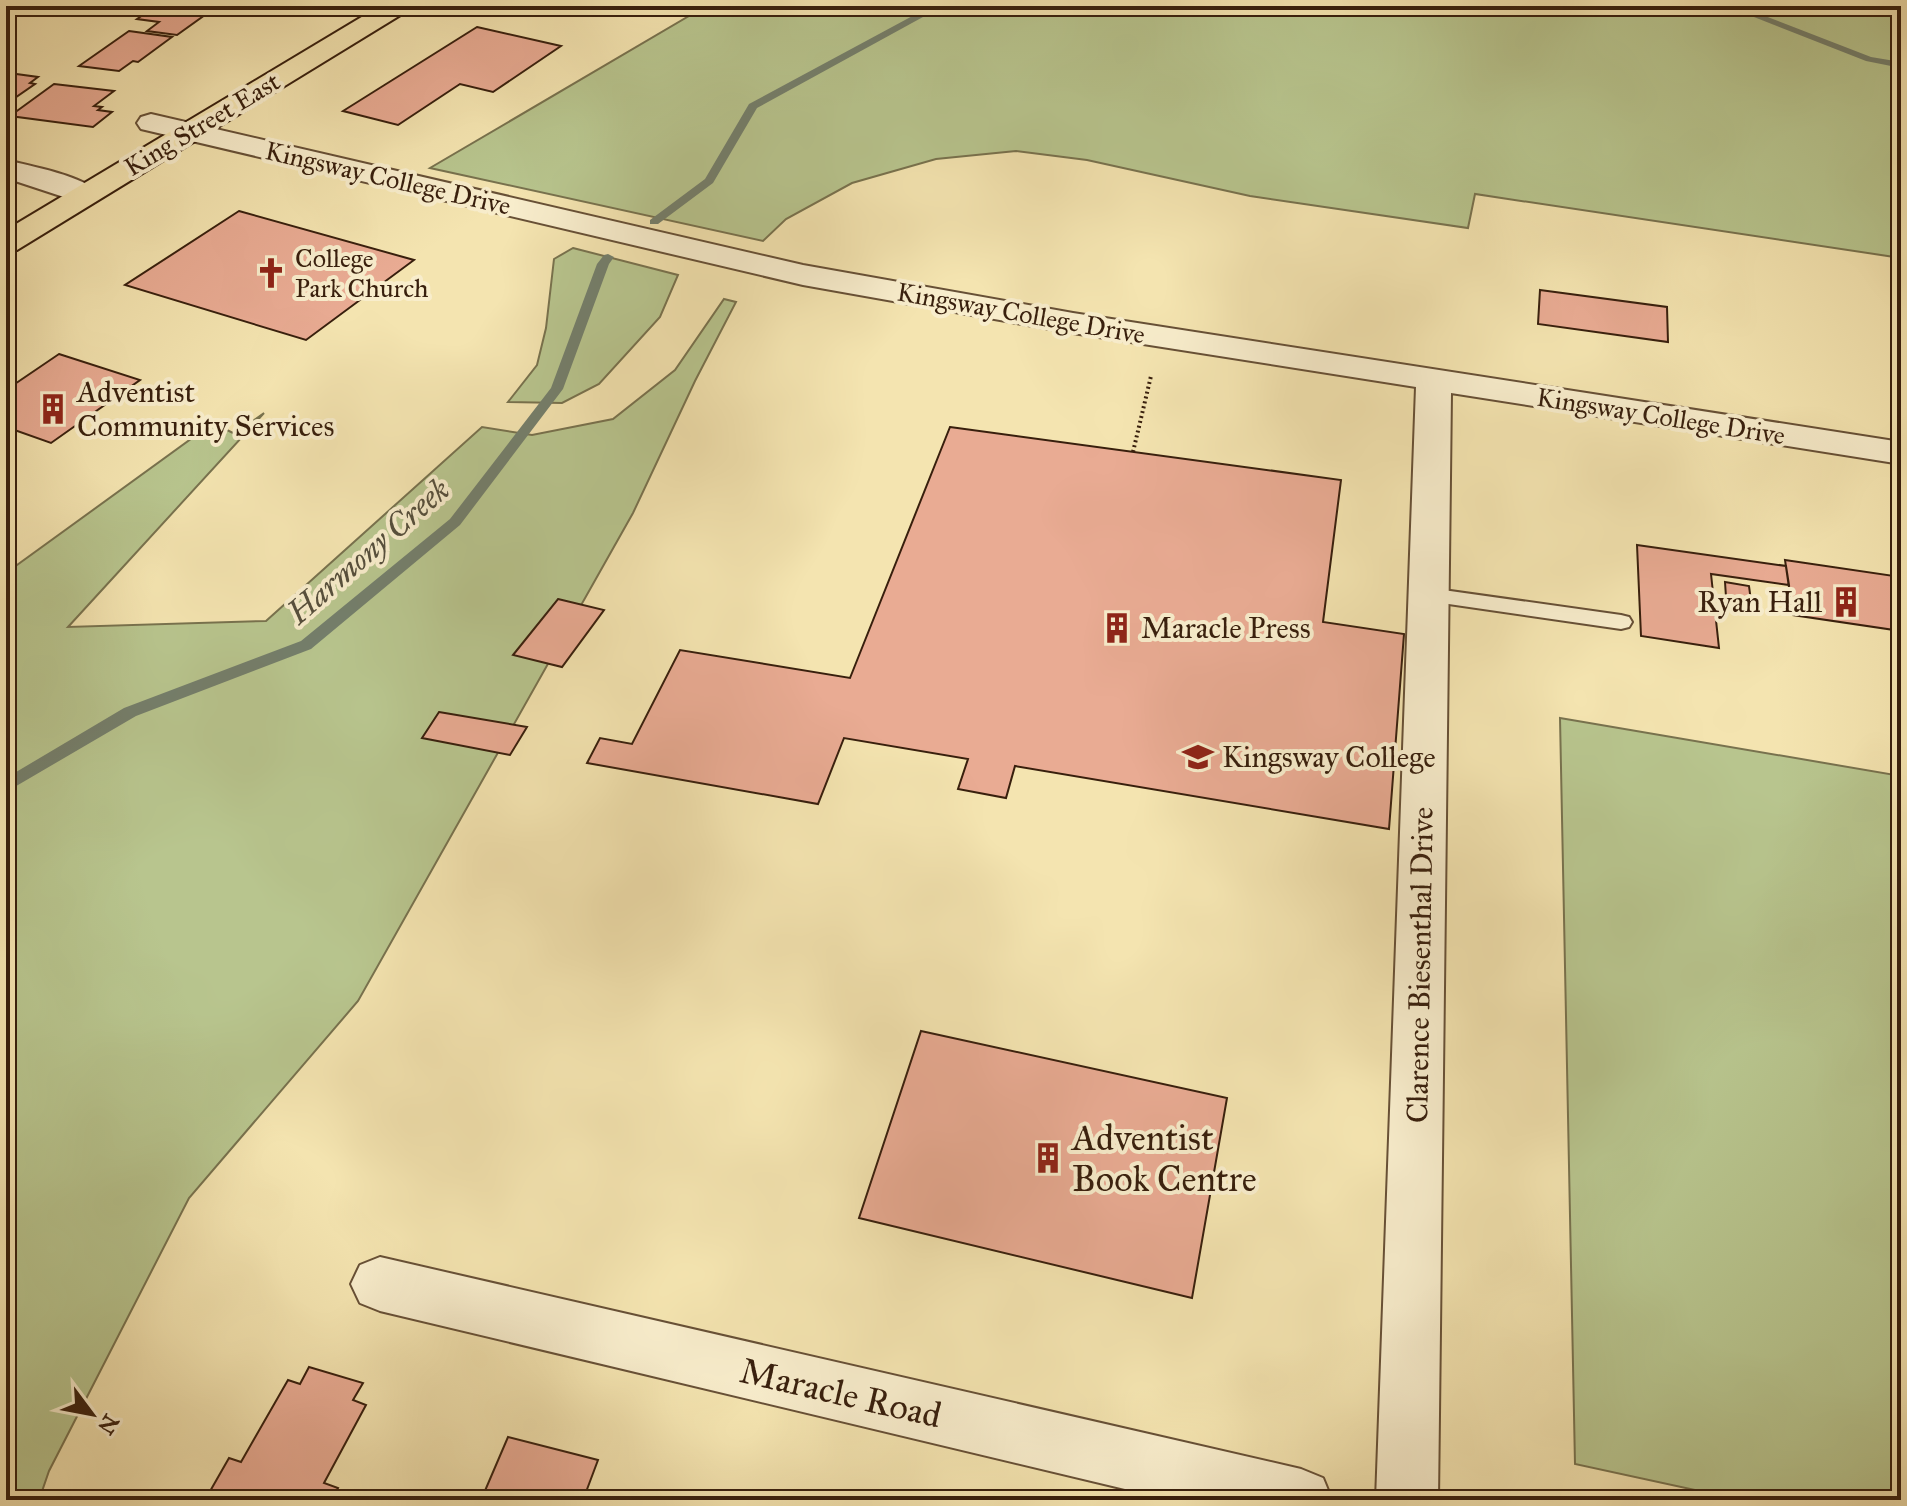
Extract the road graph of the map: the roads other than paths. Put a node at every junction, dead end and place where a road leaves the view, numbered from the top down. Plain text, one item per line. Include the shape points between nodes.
1 (398, 6) edge
2 (190, 99) dead end
3 (138, 130) joint
4 (188, 132) junction
5 (6, 169) edge
6 (70, 181) junction
7 (17, 201) dead end
8 (6, 243) edge
9 (1434, 382) junction
10 (1769, 398) dead end
11 (1773, 434) junction
12 (1901, 453) edge
13 (1429, 595) junction
14 (1621, 622) dead end
15 (380, 1284) dead end
16 (1301, 1500) edge
17 (1407, 1500) edge

1 - 4 main road, King Street East
2 - 3 main road, King Street East
3 - 4 street, Kingsway College Drive
4 - 6 main road, King Street East
4 - 9 street, Kingsway College Drive via 803,275
5 - 6 street
6 - 7 main road, King Street East
6 - 8 main road, King Street East
9 - 11 street, Kingsway College Drive
9 - 13 street, Clarence Biesenthal Drive
10 - 11 street
11 - 12 street, Kingsway College Drive
13 - 14 lane
13 - 17 street, Clarence Biesenthal Drive
15 - 16 street, Maracle Road

